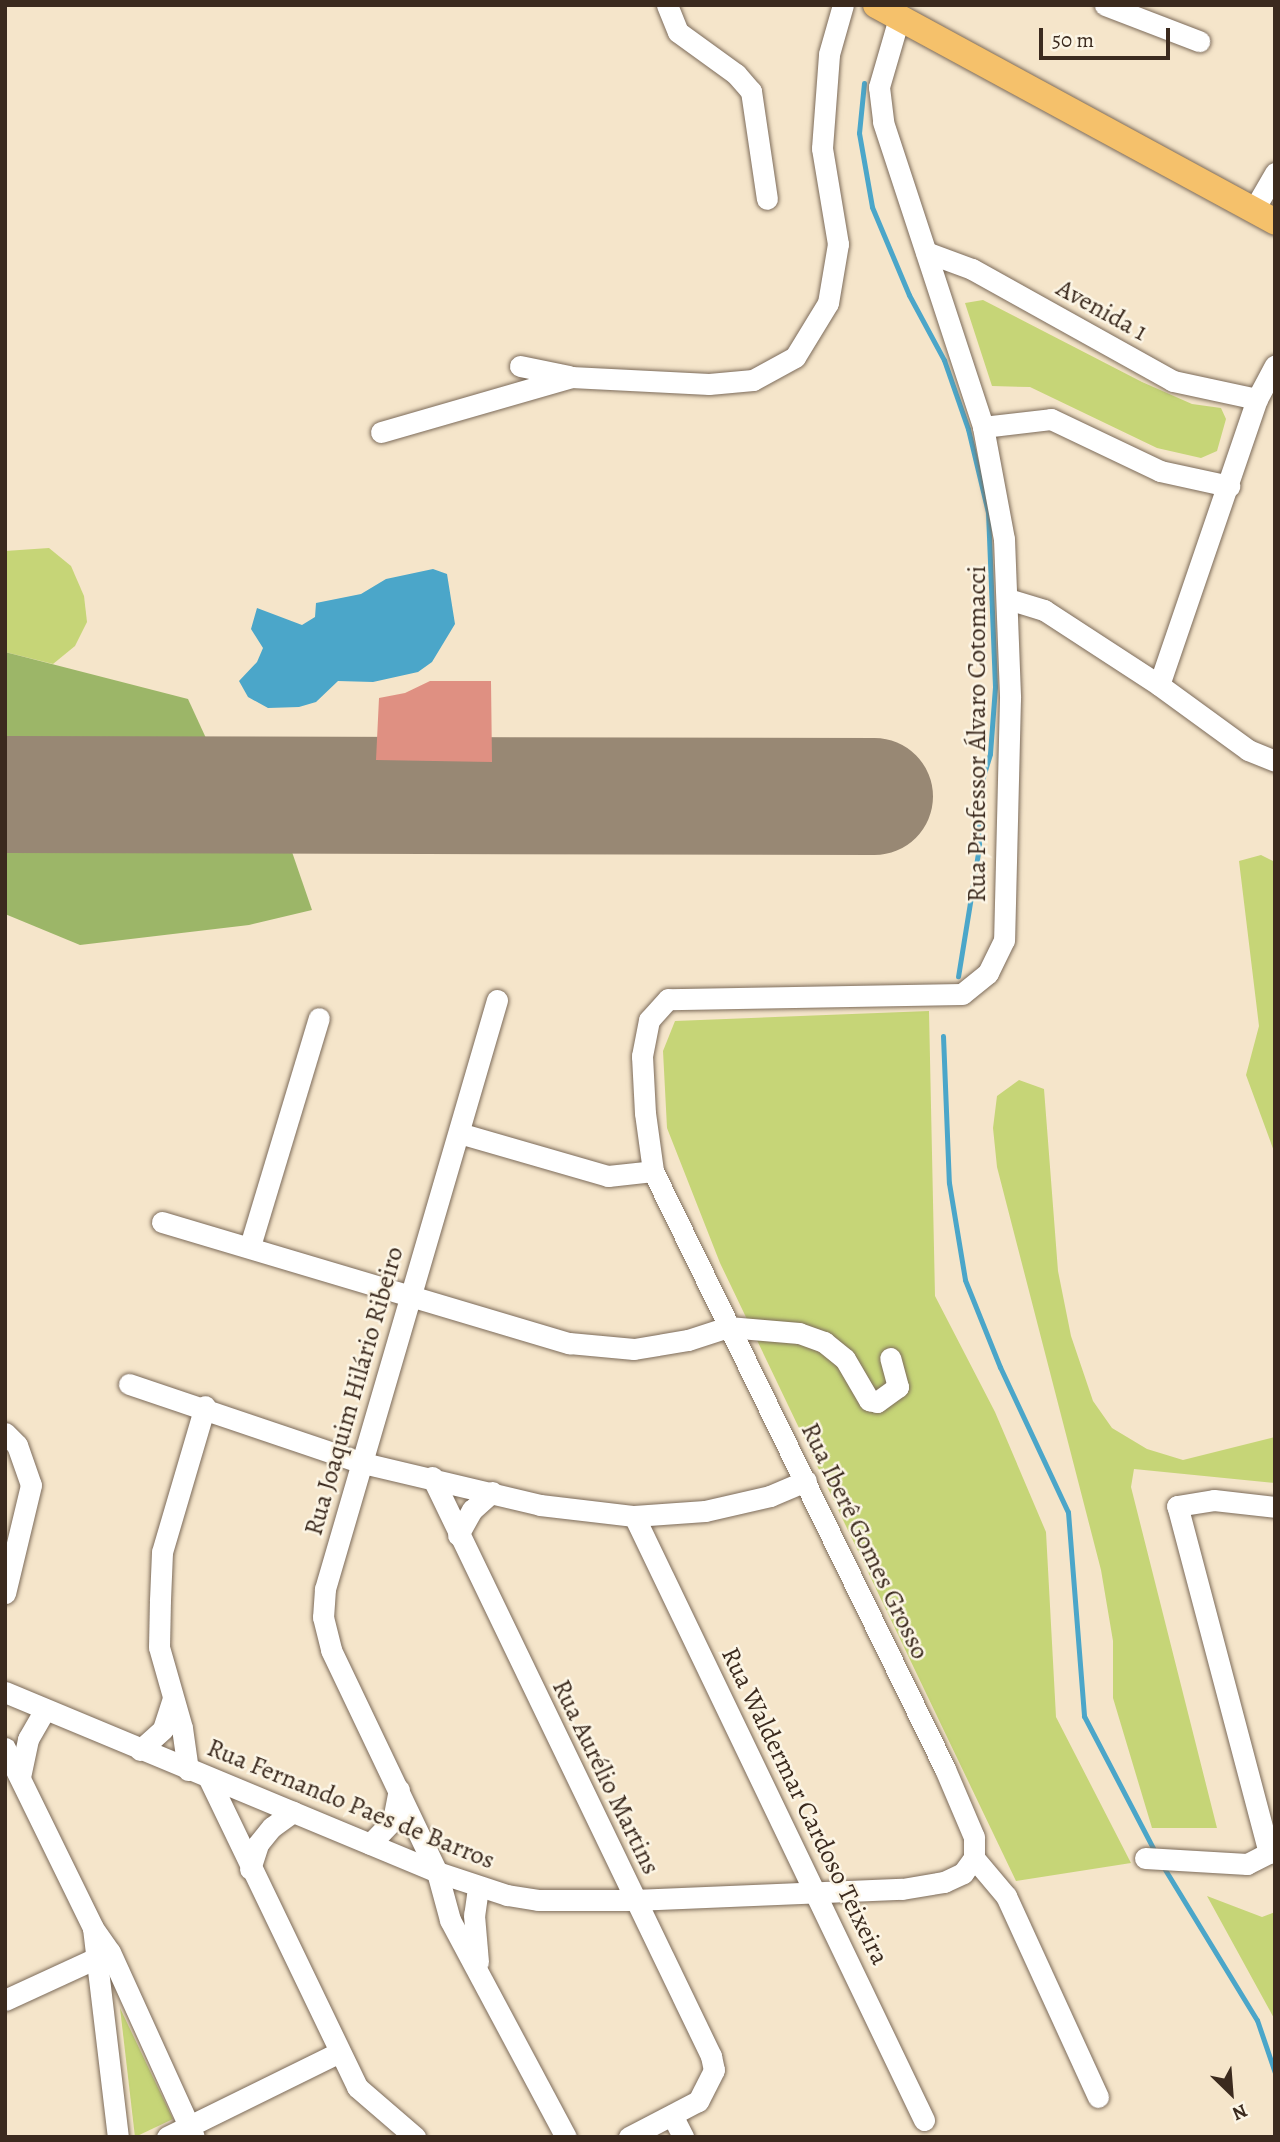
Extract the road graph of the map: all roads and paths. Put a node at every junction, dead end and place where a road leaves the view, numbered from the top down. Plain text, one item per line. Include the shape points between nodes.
1 (667, 5) edge
2 (844, 5) edge
3 (1105, 5) edge
4 (887, 11) edge
5 (1199, 41) dead end
6 (1275, 173) edge
7 (767, 200) dead end
8 (1264, 216) edge
9 (926, 251) junction
10 (1275, 365) edge
11 (520, 366) dead end
12 (571, 377) junction
13 (1257, 399) junction
14 (983, 427) junction
15 (381, 432) dead end
16 (1229, 486) junction
17 (1008, 599) junction
18 (1159, 685) junction
19 (1275, 761) edge
20 (668, 999) joint
21 (497, 1000) dead end
22 (319, 1018) dead end
23 (459, 1133) junction
24 (653, 1171) junction
25 (162, 1222) dead end
26 (250, 1246) junction
27 (411, 1296) junction
28 (728, 1327) junction
29 (890, 1358) dead end
30 (129, 1384) dead end
31 (205, 1406) junction
32 (5, 1433) edge
33 (363, 1463) junction
34 (432, 1476) junction
35 (806, 1481) junction
36 (492, 1492) junction
37 (1275, 1507) edge
38 (634, 1516) junction
39 (458, 1535) junction
40 (5, 1593) edge
41 (5, 1692) edge
42 (173, 1699) junction
43 (44, 1710) junction
44 (5, 1748) edge
45 (140, 1750) junction
46 (188, 1770) junction
47 (20, 1777) junction
48 (209, 1779) junction
49 (399, 1790) junction
50 (293, 1812) junction
51 (370, 1844) junction
52 (974, 1858) junction
53 (1145, 1858) dead end
54 (250, 1869) junction
55 (437, 1872) junction
56 (478, 1888) junction
57 (815, 1890) junction
58 (635, 1900) junction
59 (102, 1955) junction
60 (479, 1971) junction
61 (5, 2000) edge
62 (338, 2053) junction
63 (1098, 2097) dead end
64 (672, 2115) junction
65 (924, 2120) dead end
66 (191, 2132) edge
67 (118, 2137) edge
68 (167, 2137) edge
69 (415, 2137) edge
70 (566, 2137) edge
71 (629, 2137) edge
72 (683, 2137) edge

1 - 7 street via 678,32 736,74 751,91
2 - 12 street via 829,54 822,148 838,244 828,303 795,357 753,380 709,384
3 - 5 street
4 - 8 main road
4 - 9 street, Rua Professor Álvaro Cotomacci via 881,111
6 - 8 street
9 - 13 street, Avenida 1 via 972,270 1173,382
9 - 14 street, Rua Professor Álvaro Cotomacci
10 - 13 street
11 - 12 street
12 - 15 street
13 - 16 street
14 - 16 street via 1051,419 1160,471
14 - 17 street, Rua Professor Álvaro Cotomacci via 996,479
16 - 18 street
17 - 18 street via 1044,610
17 - 20 street, Rua Professor Álvaro Cotomacci via 1010,793 1004,940 988,973 962,995
18 - 19 street via 1248,750
20 - 24 street, Rua Iberê Gomes Grosso via 649,1020 642,1056
21 - 23 street, Rua Joaquim Hilário Ribeiro
22 - 26 street
23 - 24 street via 608,1176
23 - 27 street, Rua Joaquim Hilário Ribeiro
24 - 28 street, Rua Iberê Gomes Grosso
25 - 26 street
26 - 27 street
27 - 28 street via 569,1343 634,1349
27 - 33 street, Rua Joaquim Hilário Ribeiro
28 - 29 street via 799,1333 824,1342 845,1359 869,1400 877,1402 898,1387
28 - 35 street, Rua Iberê Gomes Grosso
30 - 31 street
31 - 33 street
31 - 42 street via 162,1552 159,1647
32 - 40 street via 18,1445 31,1485
33 - 34 street
33 - 49 street, Rua Joaquim Hilário Ribeiro via 325,1589 323,1617 331,1650
34 - 36 street
34 - 39 street, Rua Aurélio Martins
35 - 38 street via 770,1496 705,1511
35 - 52 street, Rua Iberê Gomes Grosso via 945,1769 974,1837
36 - 38 street via 540,1505
36 - 39 street via 472,1510
37 - 53 street via 1214,1500 1177,1506 1269,1853 1247,1864
38 - 57 street, Rua Waldermar Cardoso Teixeira
39 - 58 street, Rua Aurélio Martins
41 - 43 street, Rua Fernando Paes de Barros
42 - 45 street via 163,1729
42 - 46 street
43 - 45 street, Rua Fernando Paes de Barros
43 - 47 street via 28,1739
44 - 47 street
45 - 46 street, Rua Fernando Paes de Barros
46 - 48 street, Rua Fernando Paes de Barros
47 - 59 street
48 - 50 street, Rua Fernando Paes de Barros
48 - 54 street
49 - 51 street via 393,1820
49 - 55 street, Rua Joaquim Hilário Ribeiro
50 - 51 street, Rua Fernando Paes de Barros
50 - 54 street via 258,1844
51 - 55 street, Rua Fernando Paes de Barros
52 - 57 street, Rua Fernando Paes de Barros via 963,1873 944,1882 902,1889
52 - 63 street via 1006,1896
54 - 62 street
55 - 56 street, Rua Fernando Paes de Barros
55 - 60 street, Rua Joaquim Hilário Ribeiro via 450,1920
56 - 58 street, Rua Fernando Paes de Barros via 538,1900
56 - 60 street, Rua Joaquim Hilário Ribeiro via 474,1915
57 - 58 street, Rua Fernando Paes de Barros
57 - 65 street, Rua Waldermar Cardoso Teixeira
58 - 64 street, Rua Aurélio Martins via 714,2070 698,2101
59 - 61 street
59 - 66 street
59 - 67 street
60 - 70 street, Rua Joaquim Hilário Ribeiro
62 - 66 street
62 - 69 street via 357,2087
64 - 71 street
64 - 72 street
66 - 68 street

